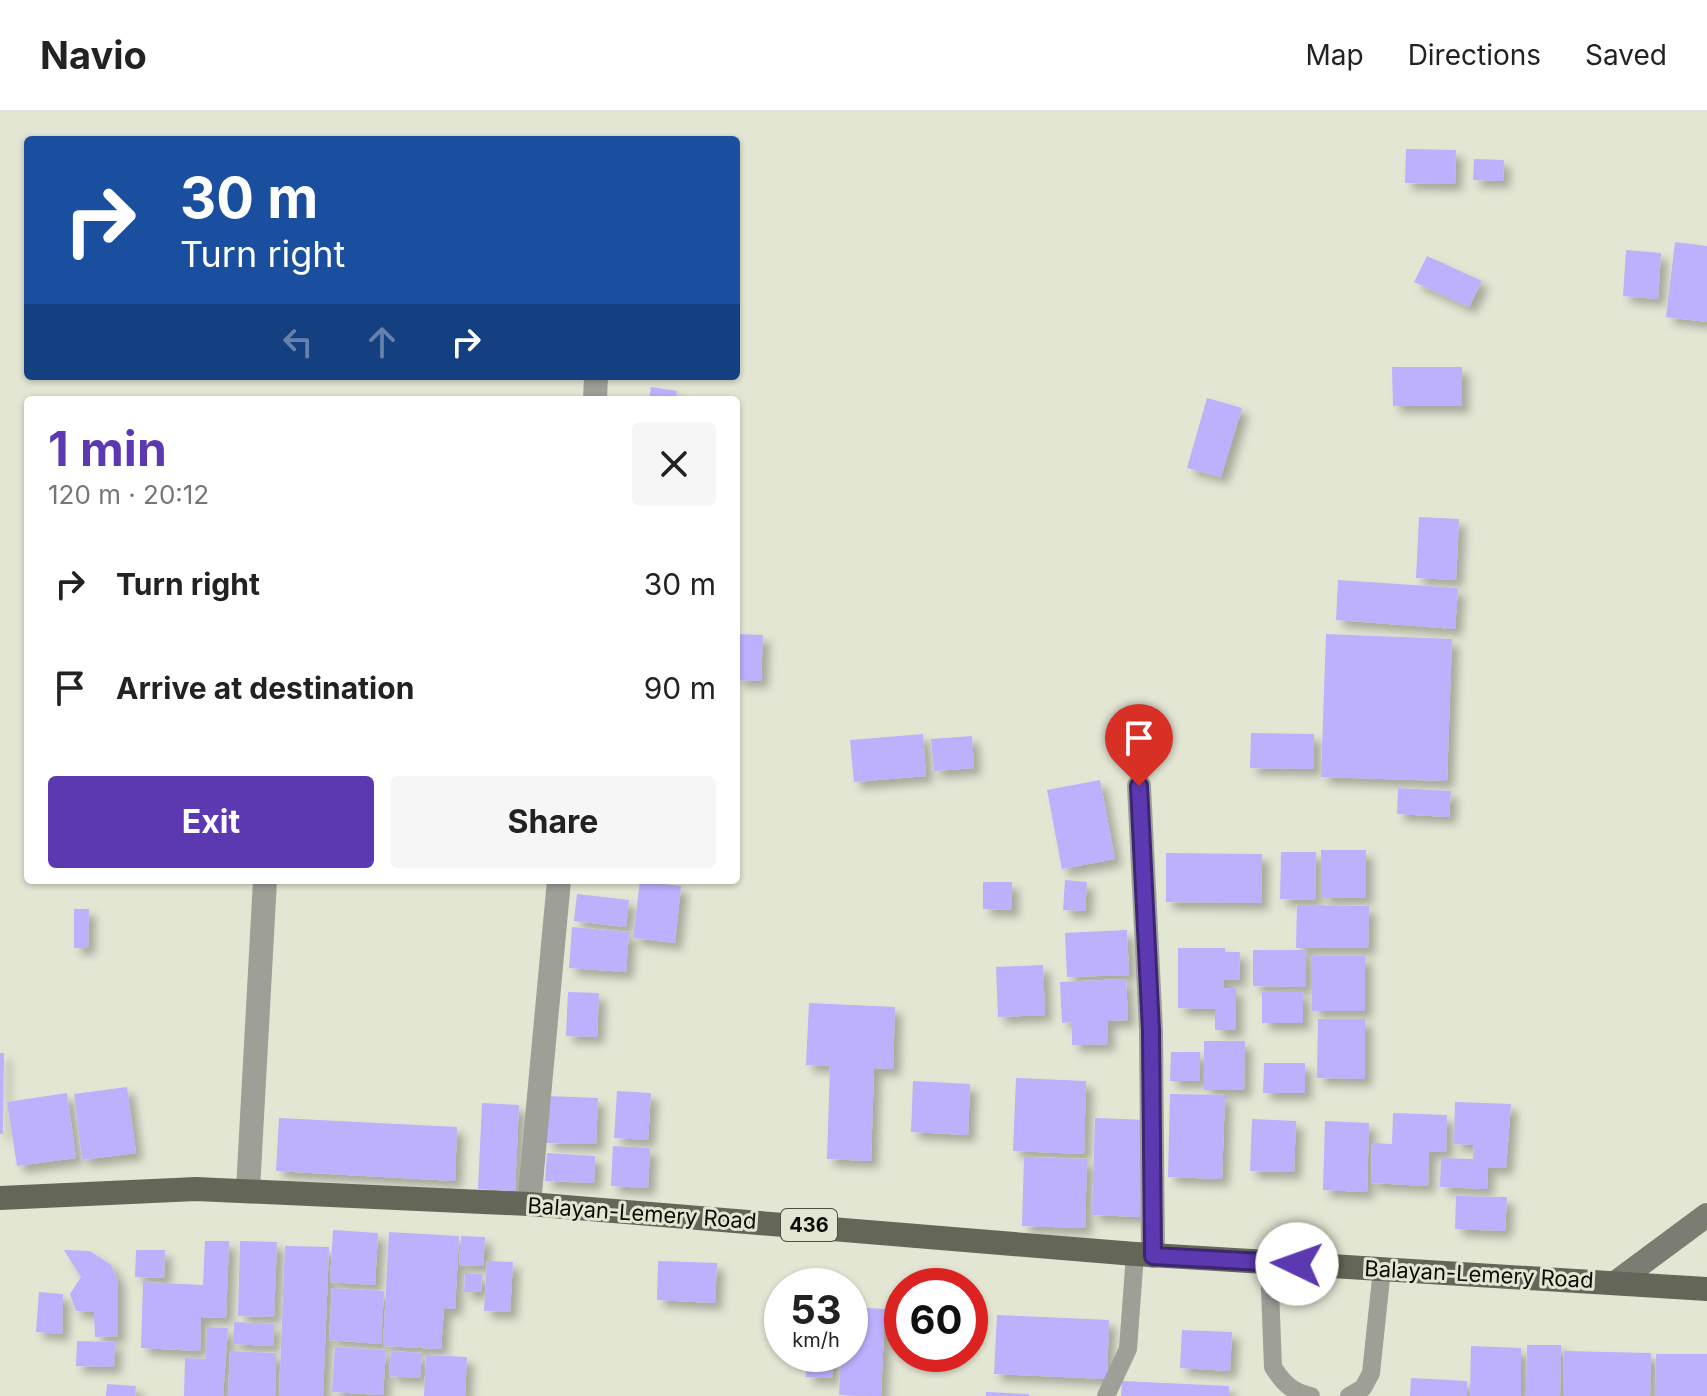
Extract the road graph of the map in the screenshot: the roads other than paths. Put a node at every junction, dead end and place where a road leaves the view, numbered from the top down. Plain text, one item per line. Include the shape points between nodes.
1 (1139, 786) dead end
2 (265, 884) edge
3 (559, 884) edge
4 (248, 1190) junction
5 (0, 1198) edge
6 (529, 1204) junction
7 (1707, 1215) edge
8 (1144, 1255) junction
9 (1269, 1263) junction
10 (1382, 1269) junction
11 (1618, 1281) junction
12 (1707, 1289) edge
13 (1106, 1396) edge
14 (1311, 1396) edge
15 (1349, 1396) edge

1 - 8 street via 1151,1031
2 - 4 street
3 - 6 street
4 - 5 main road, Balayan-Lemery Road / 436 via 110,1190
4 - 6 main road, Balayan-Lemery Road / 436
6 - 8 main road, Balayan-Lemery Road / 436
7 - 11 main road
8 - 9 main road, Balayan-Lemery Road / 436
8 - 13 lane via 1128,1349
9 - 10 main road, Balayan-Lemery Road / 436
9 - 14 lane via 1273,1367 1296,1393
10 - 11 main road, Balayan-Lemery Road / 436
10 - 15 lane via 1371,1373 1363,1388
11 - 12 main road, 436

